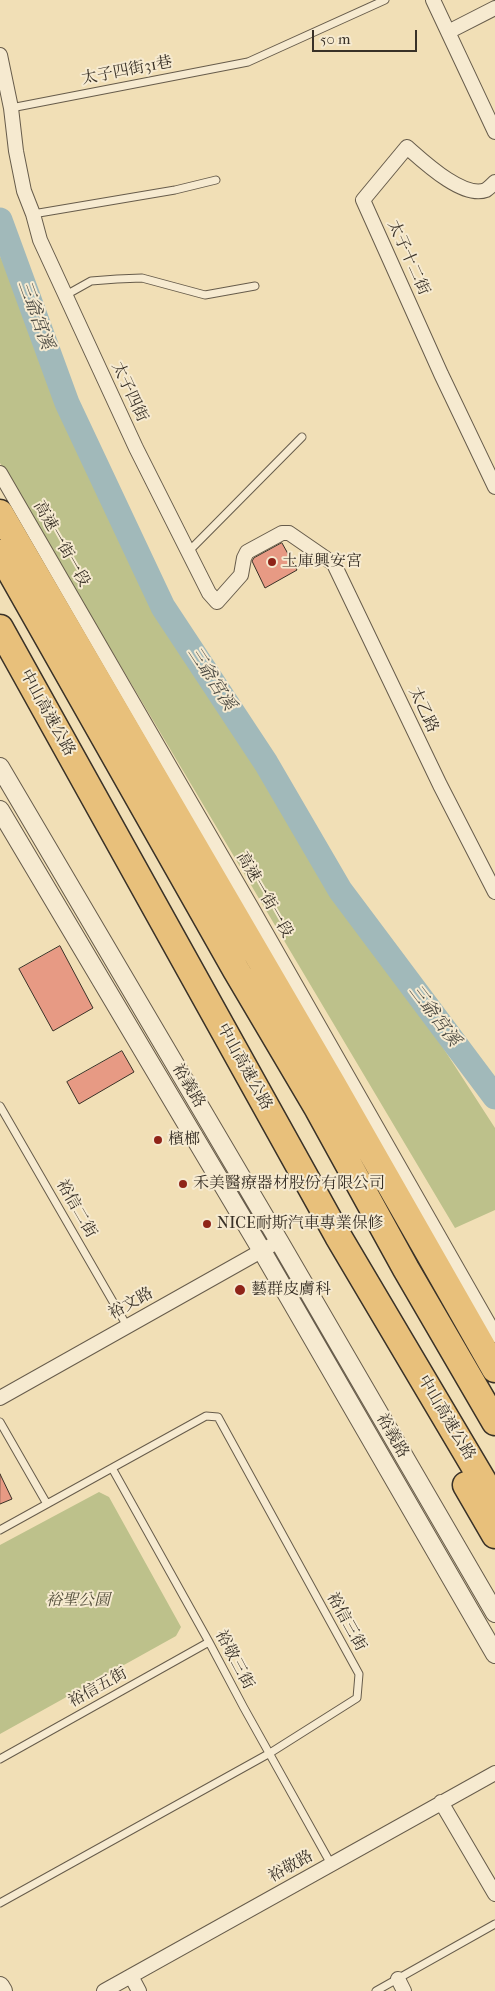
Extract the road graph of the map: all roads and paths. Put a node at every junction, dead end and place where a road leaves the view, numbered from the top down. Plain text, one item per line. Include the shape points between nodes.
1 (385, 0) edge
2 (433, 0) edge
3 (495, 8) edge
4 (448, 32) junction
5 (0, 55) edge
6 (11, 108) junction
7 (495, 132) edge
8 (216, 180) dead end
9 (495, 182) edge
10 (33, 214) junction
11 (255, 286) dead end
12 (66, 295) junction
13 (302, 437) dead end
14 (0, 473) edge
15 (495, 487) edge
16 (0, 513) edge
17 (314, 550) joint
18 (188, 552) junction
19 (0, 554) edge
20 (0, 628) edge
21 (0, 767) edge
22 (0, 810) edge
23 (495, 892) edge
24 (0, 1106) edge
25 (2, 1116) edge
26 (338, 1236) junction
27 (279, 1241) junction
28 (262, 1251) junction
29 (127, 1326) junction
30 (495, 1335) edge
31 (495, 1368) edge
32 (0, 1398) edge
33 (0, 1422) edge
34 (495, 1422) edge
35 (112, 1468) junction
36 (495, 1501) edge
37 (47, 1504) junction
38 (0, 1530) edge
39 (495, 1535) edge
40 (495, 1613) edge
41 (209, 1642) junction
42 (495, 1654) edge
43 (270, 1753) junction
44 (0, 1759) edge
45 (495, 1773) edge
46 (441, 1802) junction
47 (331, 1864) junction
48 (495, 1894) edge
49 (0, 1904) edge
50 (495, 1924) edge
51 (131, 1976) junction
52 (401, 1985) edge
53 (0, 1986) edge
54 (3, 1991) edge
55 (104, 1991) edge
56 (139, 1991) edge
57 (376, 1991) edge

1 - 6 lane, 太子四街31巷 via 248,62
2 - 4 street
3 - 4 street
4 - 7 street
5 - 6 street, 太子四街
6 - 10 street, 太子四街 via 24,191
8 - 10 lane
9 - 15 street, 太子十二街 via 485,190 465,190 407,148 362,200
10 - 12 street, 太子四街 via 40,240
11 - 12 lane via 205,295 142,278 116,278 91,281
12 - 18 street, 太子四街
13 - 18 lane
14 - 30 street, 高速一街一段
16 - 31 highway
17 - 18 street, 太子四街 via 289,533 259,544 247,552 240,575 217,602
17 - 23 street, 太乙路 via 334,564
19 - 34 highway
20 - 26 highway, 中山高速公路
21 - 27 street, 裕義路
22 - 28 street, 裕義路
24 - 25 lane, 裕信二街
25 - 29 lane, 裕信二街
26 - 36 highway, 中山高速公路
26 - 39 highway via 371,1321
27 - 28 street, 裕文路
27 - 40 street, 裕義路
28 - 29 street, 裕文路
28 - 42 street, 裕義路
29 - 32 street, 裕文路
33 - 37 lane
35 - 37 lane, 裕信三街
35 - 41 lane, 裕敬三街
35 - 43 lane, 裕信三街 via 206,1416 218,1417 223,1426 360,1674 357,1698
37 - 38 lane, 裕信三街
41 - 43 lane, 裕敬三街
41 - 44 lane, 裕信五街
43 - 47 lane, 裕敬三街
43 - 49 lane, 裕信三街
45 - 46 street, 裕敬路
46 - 47 street, 裕敬路
46 - 48 street
47 - 51 street, 裕敬路
50 - 52 lane
51 - 55 street, 裕敬路
51 - 56 street
52 - 57 lane
53 - 54 street

